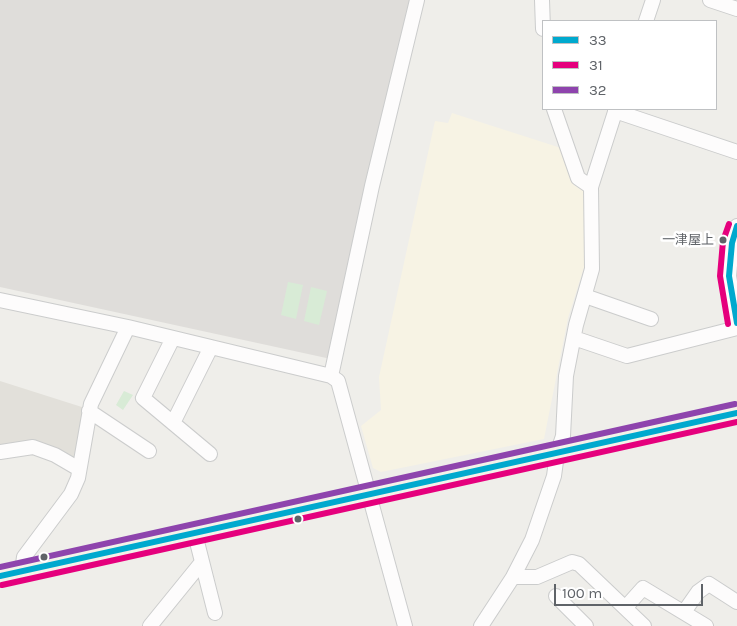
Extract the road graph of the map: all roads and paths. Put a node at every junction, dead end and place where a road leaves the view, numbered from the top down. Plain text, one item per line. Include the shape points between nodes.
1 (417, 0) edge
2 (542, 0) edge
3 (653, 0) edge
4 (710, 0) edge
5 (737, 9) edge
6 (543, 20) edge
7 (646, 20) edge
8 (554, 110) edge
9 (616, 110) edge
10 (737, 152) edge
11 (591, 187) junction
12 (737, 226) edge
13 (584, 296) junction
14 (0, 300) edge
15 (651, 319) dead end
16 (737, 323) edge
17 (128, 327) junction
18 (737, 328) edge
19 (173, 338) junction
20 (574, 338) junction
21 (211, 347) junction
22 (331, 376) junction
23 (90, 410) junction
24 (737, 413) edge
25 (173, 423) junction
26 (149, 450) dead end
27 (0, 452) edge
28 (210, 454) dead end
29 (557, 454) junction
30 (79, 469) junction
31 (369, 496) junction
32 (195, 534) junction
33 (202, 562) junction
34 (22, 572) junction
35 (0, 576) edge
36 (513, 577) junction
37 (556, 596) dead end
38 (737, 602) edge
39 (626, 606) junction
40 (684, 612) junction
41 (215, 613) dead end
42 (150, 626) edge
43 (405, 626) edge
44 (481, 626) edge
45 (586, 626) edge
46 (644, 626) edge
47 (706, 626) edge

1 - 22 street
2 - 6 street
3 - 7 street
4 - 5 street
8 - 11 street via 578,178
9 - 10 street
9 - 11 street
11 - 13 street via 593,255
12 - 16 street via 729,276
13 - 15 street
13 - 20 street
14 - 17 street
17 - 19 street
17 - 23 street
18 - 20 street via 627,356
19 - 21 street
19 - 25 street via 143,398
20 - 29 street via 566,376 563,436
21 - 22 street
21 - 25 street
22 - 31 street via 338,381
23 - 26 street
23 - 30 street
24 - 29 main road
25 - 28 street
27 - 30 street via 33,448 56,454
29 - 31 main road
29 - 36 street via 543,512
30 - 34 street via 71,494 24,557
31 - 32 main road
31 - 43 street
32 - 33 street
32 - 34 main road
33 - 41 street
33 - 42 street
34 - 35 main road
36 - 39 street via 537,577 572,562 579,564
36 - 44 street
37 - 45 street
38 - 40 street via 709,584 698,592
39 - 40 street via 644,588
39 - 46 street
40 - 47 street

